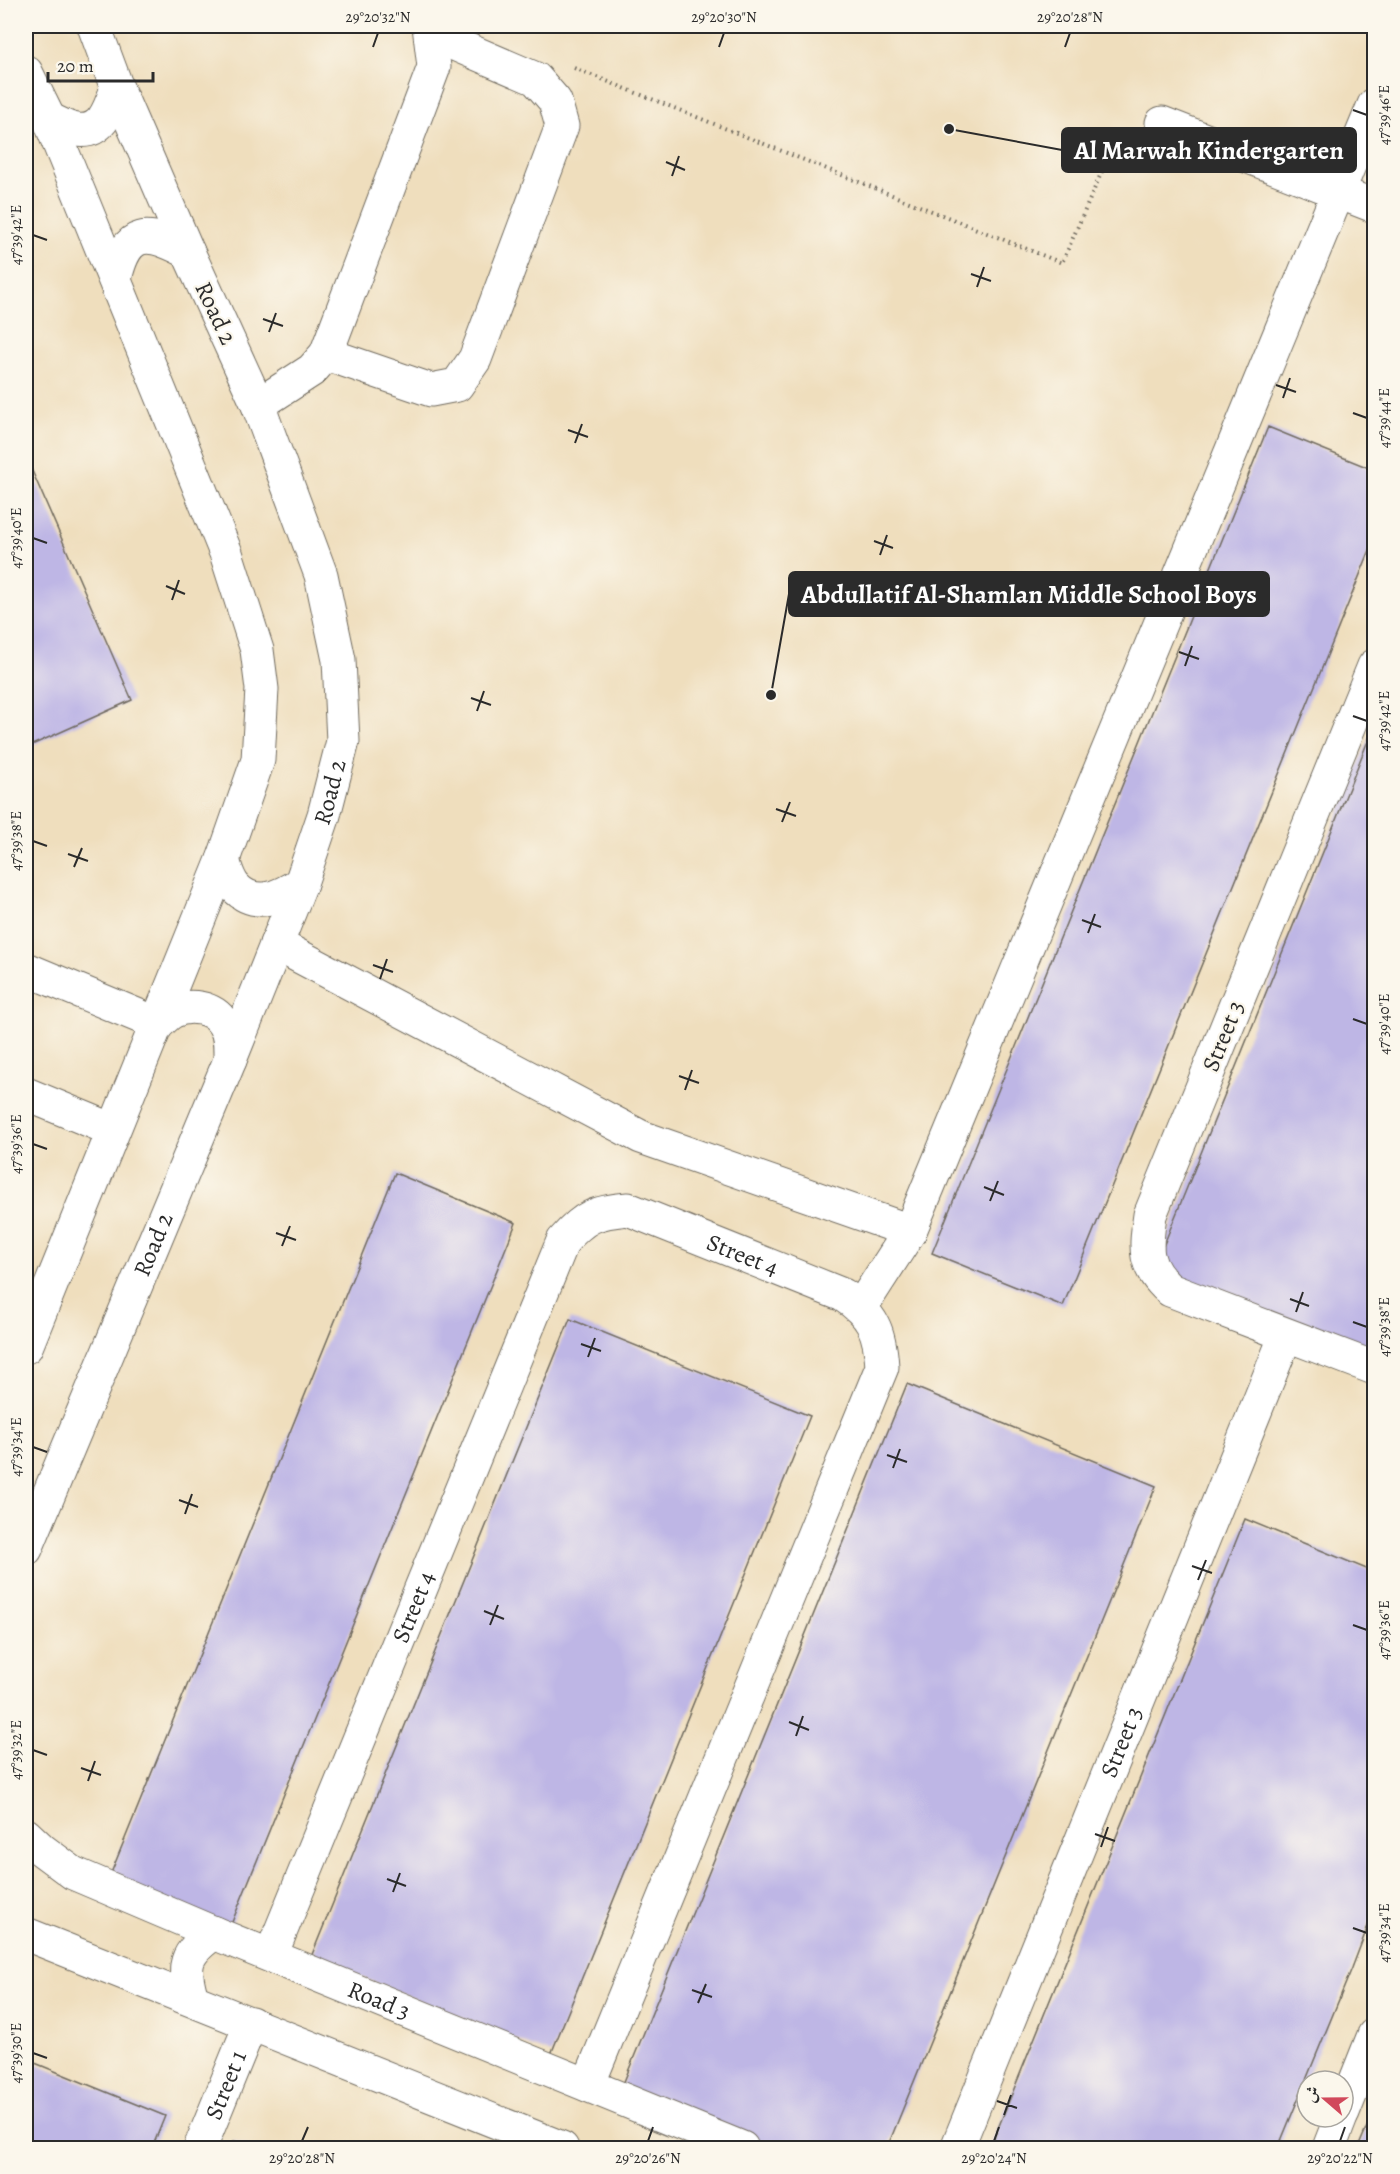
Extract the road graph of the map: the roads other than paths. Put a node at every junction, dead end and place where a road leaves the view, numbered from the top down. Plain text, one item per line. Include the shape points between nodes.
1 (94, 26) edge
2 (430, 29) edge
3 (26, 72) edge
4 (117, 88) junction
5 (1374, 105) edge
6 (49, 119) junction
7 (1162, 123) road end
8 (1340, 192) junction
9 (1374, 206) edge
10 (188, 252) junction
11 (115, 279) junction
12 (326, 354) junction
13 (258, 405) junction
14 (1374, 666) edge
15 (223, 860) junction
16 (301, 883) junction
17 (276, 944) junction
18 (26, 969) edge
19 (158, 1024) junction
20 (230, 1060) junction
21 (26, 1094) edge
22 (113, 1130) junction
23 (910, 1231) junction
24 (861, 1307) junction
25 (1286, 1335) junction
26 (26, 1347) edge
27 (1374, 1368) edge
28 (26, 1549) edge
29 (26, 1834) edge
30 (214, 1933) junction
31 (26, 1934) edge
32 (271, 1955) junction
33 (192, 2000) junction
34 (251, 2023) junction
35 (1374, 2035) edge
36 (1355, 2082) edge
37 (588, 2085) junction
38 (1336, 2129) edge
39 (200, 2148) edge
40 (562, 2148) edge
41 (742, 2148) edge
42 (957, 2148) edge
43 (1329, 2148) edge

1 - 4 street, Road 2
2 - 12 street via 434,67
2 - 12 street via 536,79 555,101 562,126 475,359 457,385 431,390
3 - 6 street
4 - 6 street via 107,116 97,126 78,130
4 - 10 street, Road 2
5 - 8 street
6 - 11 street
7 - 8 street
8 - 9 street
8 - 23 street
10 - 11 street via 166,240 147,236 132,241 120,258
10 - 13 street, Road 2
11 - 15 street via 226,553 256,650 262,689 258,760
12 - 13 street via 312,370
13 - 16 street, Road 2 via 321,575 339,660 343,741
14 - 25 street, Street 3 via 1150,1215 1147,1236 1150,1267 1170,1290
15 - 16 street via 235,887 250,897 284,895
15 - 19 street
16 - 17 street, Road 2
17 - 20 street, Road 2
17 - 23 street via 641,1137
18 - 19 street
19 - 20 street via 173,1012 191,1007 209,1011 223,1023 230,1040
19 - 22 street
20 - 28 street, Road 2
21 - 22 street
22 - 26 street
23 - 24 street
24 - 32 street, Street 4 via 843,1295 628,1209 604,1211 575,1227 563,1241
24 - 37 street, Street 4 via 875,1325 882,1367
25 - 27 street, Street 3
25 - 42 street, Street 3
29 - 30 street, Road 3 via 73,1873
30 - 32 street, Road 3
30 - 33 street via 195,1946 187,1962 186,1979
31 - 33 street
32 - 37 street, Road 3
33 - 34 street
34 - 39 street, Street 1
34 - 40 street
35 - 36 street
37 - 41 street, Road 3
38 - 43 street

